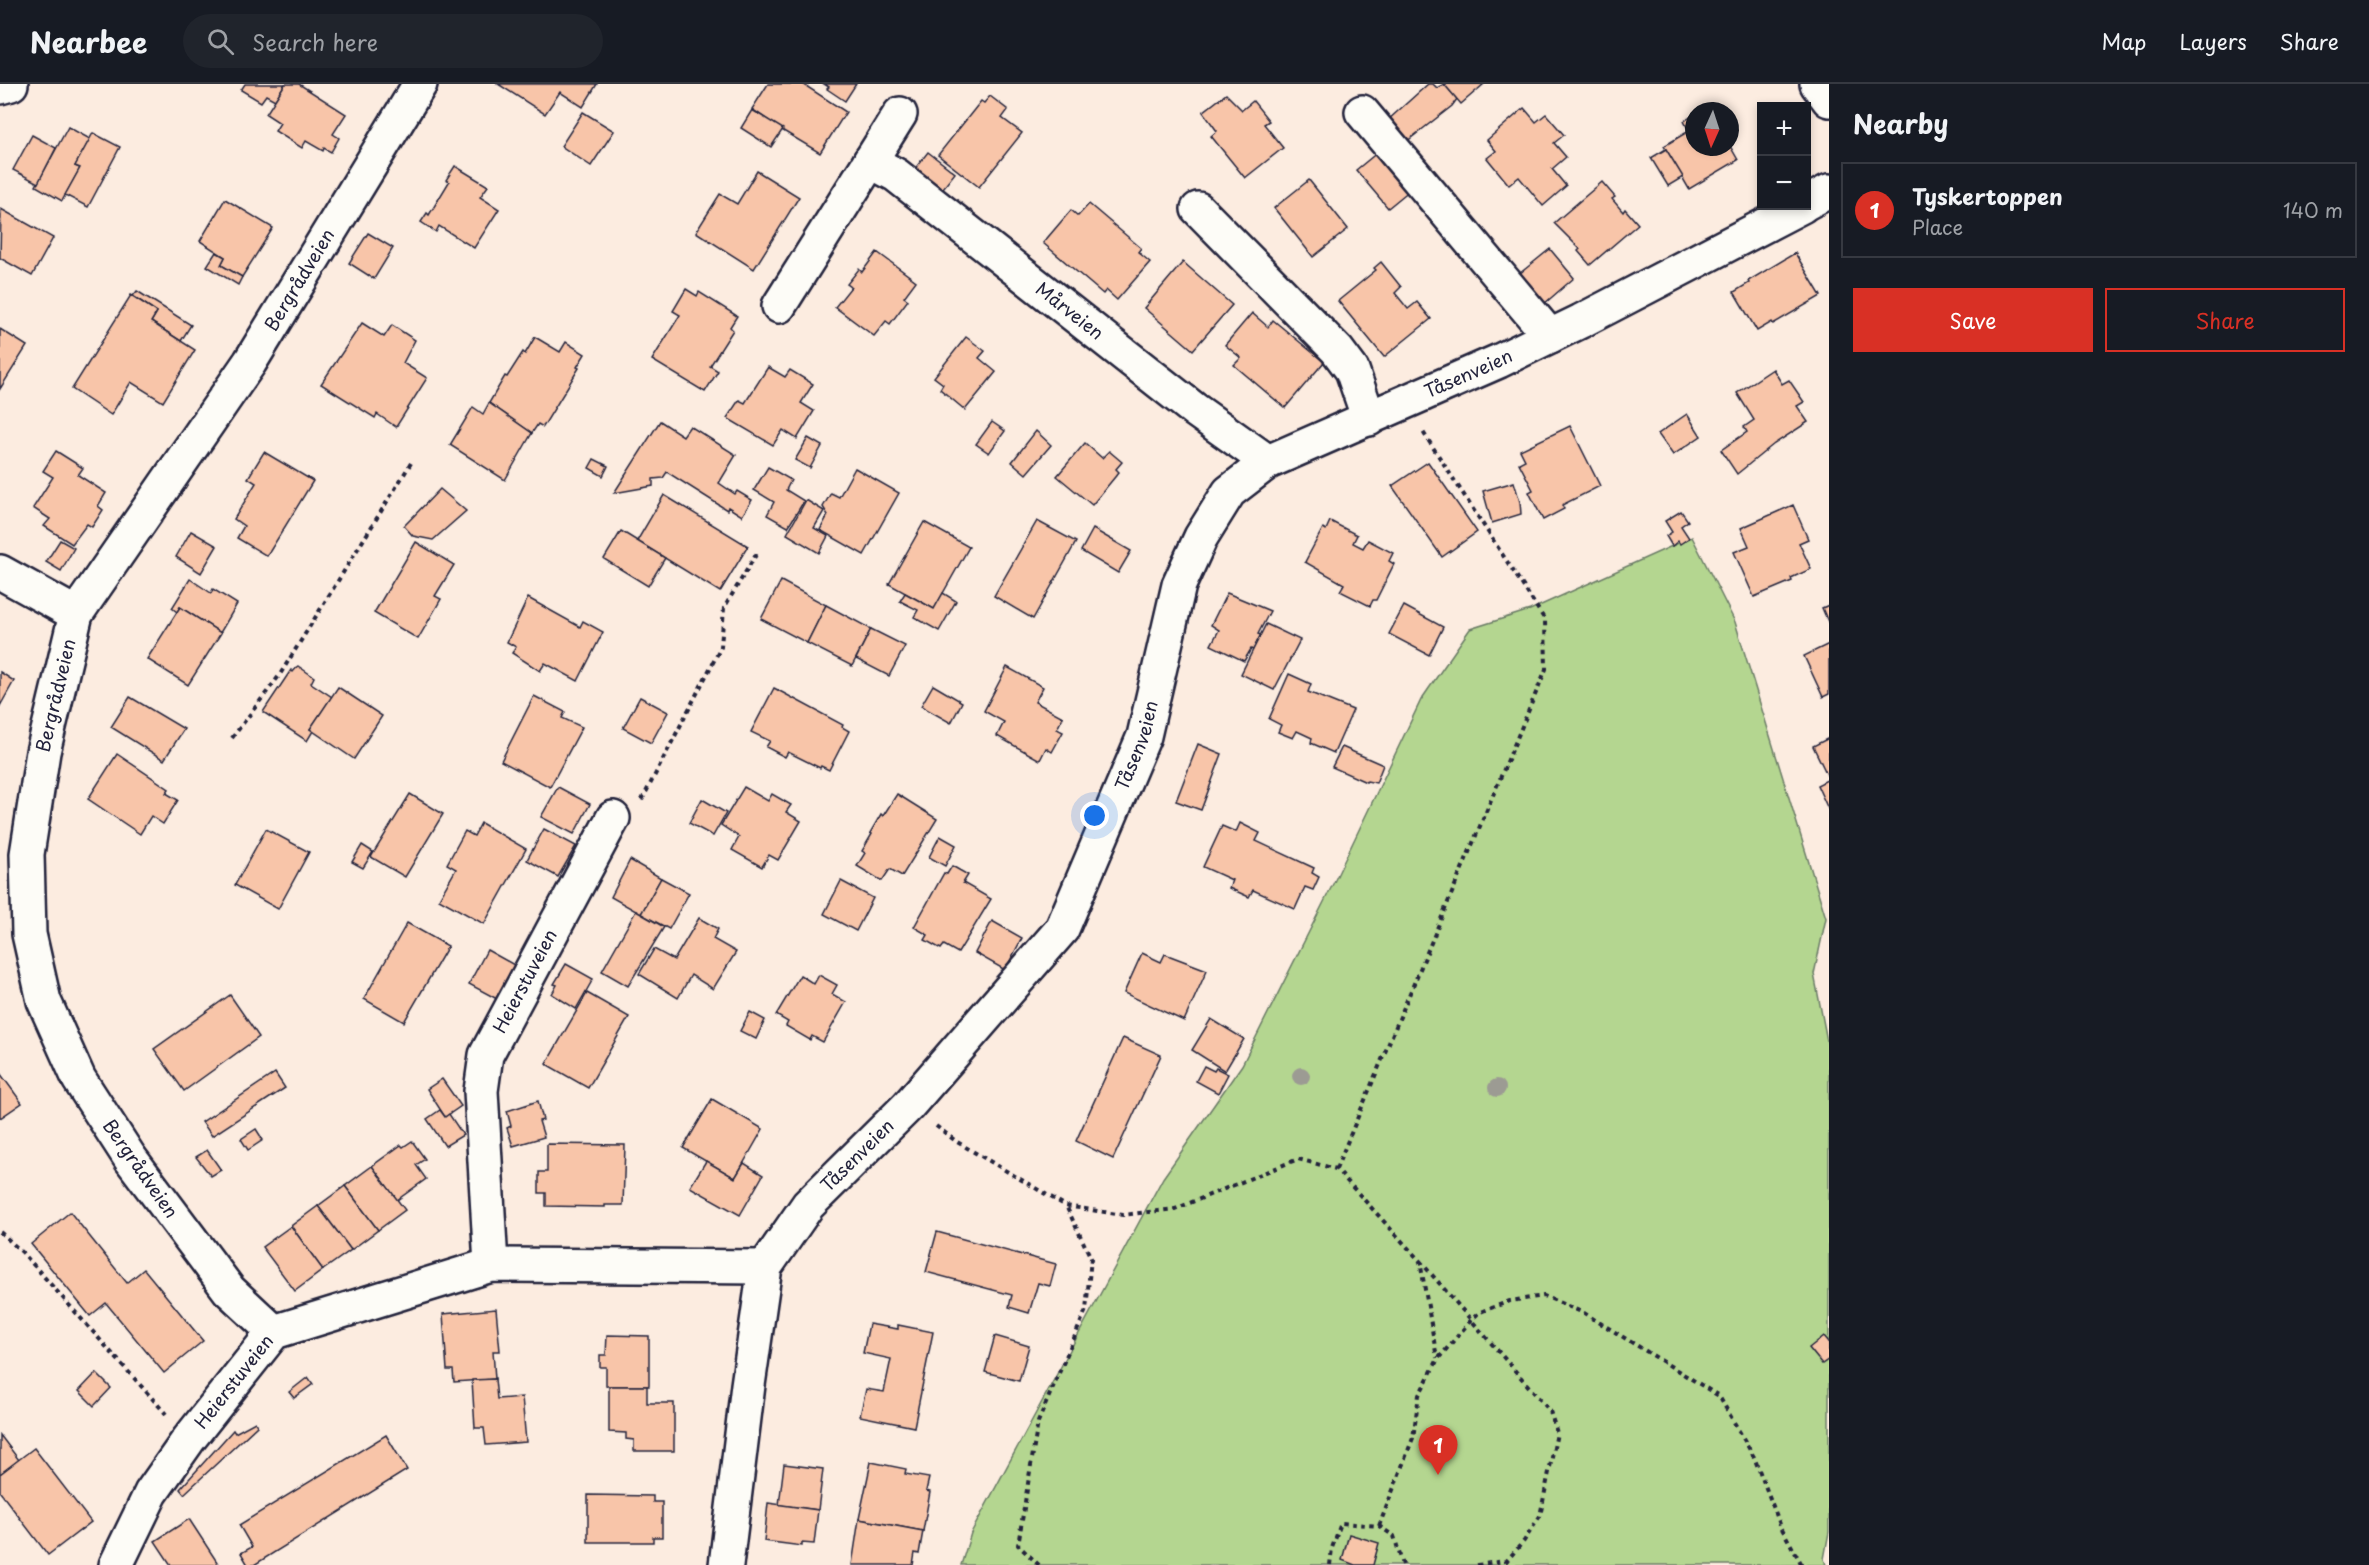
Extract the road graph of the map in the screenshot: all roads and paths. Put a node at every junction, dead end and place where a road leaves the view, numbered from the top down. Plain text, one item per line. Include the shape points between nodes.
1 (11, 84) edge
2 (420, 84) edge
3 (1817, 84) edge
4 (0, 87) edge
5 (1829, 100) edge
6 (1362, 112) dead end
7 (900, 114) dead end
8 (870, 160) junction
9 (1829, 191) edge
10 (1811, 200) edge
11 (1198, 209) dead end
12 (1794, 210) edge
13 (779, 306) dead end
14 (1550, 336) junction
15 (1405, 404) junction
16 (1369, 419) junction
17 (1268, 462) junction
18 (411, 463) dead end
19 (757, 553) dead end
20 (0, 572) edge
21 (76, 614) junction
22 (232, 738) dead end
23 (613, 818) joint
24 (908, 1106) junction
25 (1336, 1168) junction
26 (1066, 1206) junction
27 (0, 1232) edge
28 (1420, 1261) junction
29 (491, 1265) junction
30 (765, 1267) junction
31 (1472, 1319) junction
32 (274, 1332) junction
33 (1437, 1359) junction
34 (189, 1439) junction
35 (1378, 1526) junction
36 (1504, 1563) edge
37 (116, 1565) edge
38 (726, 1565) edge
39 (1039, 1565) edge
40 (1330, 1565) edge
41 (1403, 1565) edge
42 (1477, 1565) edge
43 (1802, 1565) edge

1 - 4 street
2 - 21 street, Bergrådveien via 250,362
3 - 5 street
6 - 14 street
7 - 8 street
8 - 13 street
8 - 17 street, Mårveien via 896,175 1195,410
9 - 10 street
11 - 16 street via 1336,350 1352,370
12 - 14 street, Tåsenveien
14 - 15 street, Tåsenveien
15 - 16 street, Tåsenveien
15 - 25 path via 1545,620 1546,669
16 - 17 street, Tåsenveien
17 - 24 street, Tåsenveien via 1229,492 1201,537 1179,585 1144,736 1062,929
18 - 22 path via 279,676
19 - 23 path via 724,608 721,647 640,803
20 - 21 street
21 - 32 street, Bergrådveien via 43,752 27,854 29,934 44,1001 79,1079 130,1158 229,1290
23 - 29 street, Heierstuveien via 486,1055 482,1091
24 - 26 path via 957,1142
24 - 30 street, Tåsenveien via 808,1205
25 - 26 path via 1299,1160 1175,1209 1123,1215
25 - 28 path
26 - 39 path via 1091,1258 1086,1310 1038,1422 1018,1545
27 - 34 path
28 - 31 path
28 - 33 path
29 - 30 street, Heierstuveien
29 - 32 street, Heierstuveien
30 - 38 street, Tåsenveien
31 - 33 path
31 - 36 path via 1550,1411 1557,1433 1540,1516
31 - 43 path via 1510,1300 1544,1296 1584,1313 1719,1396 1754,1457 1781,1527
32 - 34 street, Heierstuveien
33 - 35 path via 1419,1395 1413,1438
34 - 37 street, Heierstuveien via 151,1493
35 - 40 path via 1341,1523
35 - 41 path via 1394,1536
36 - 42 path

